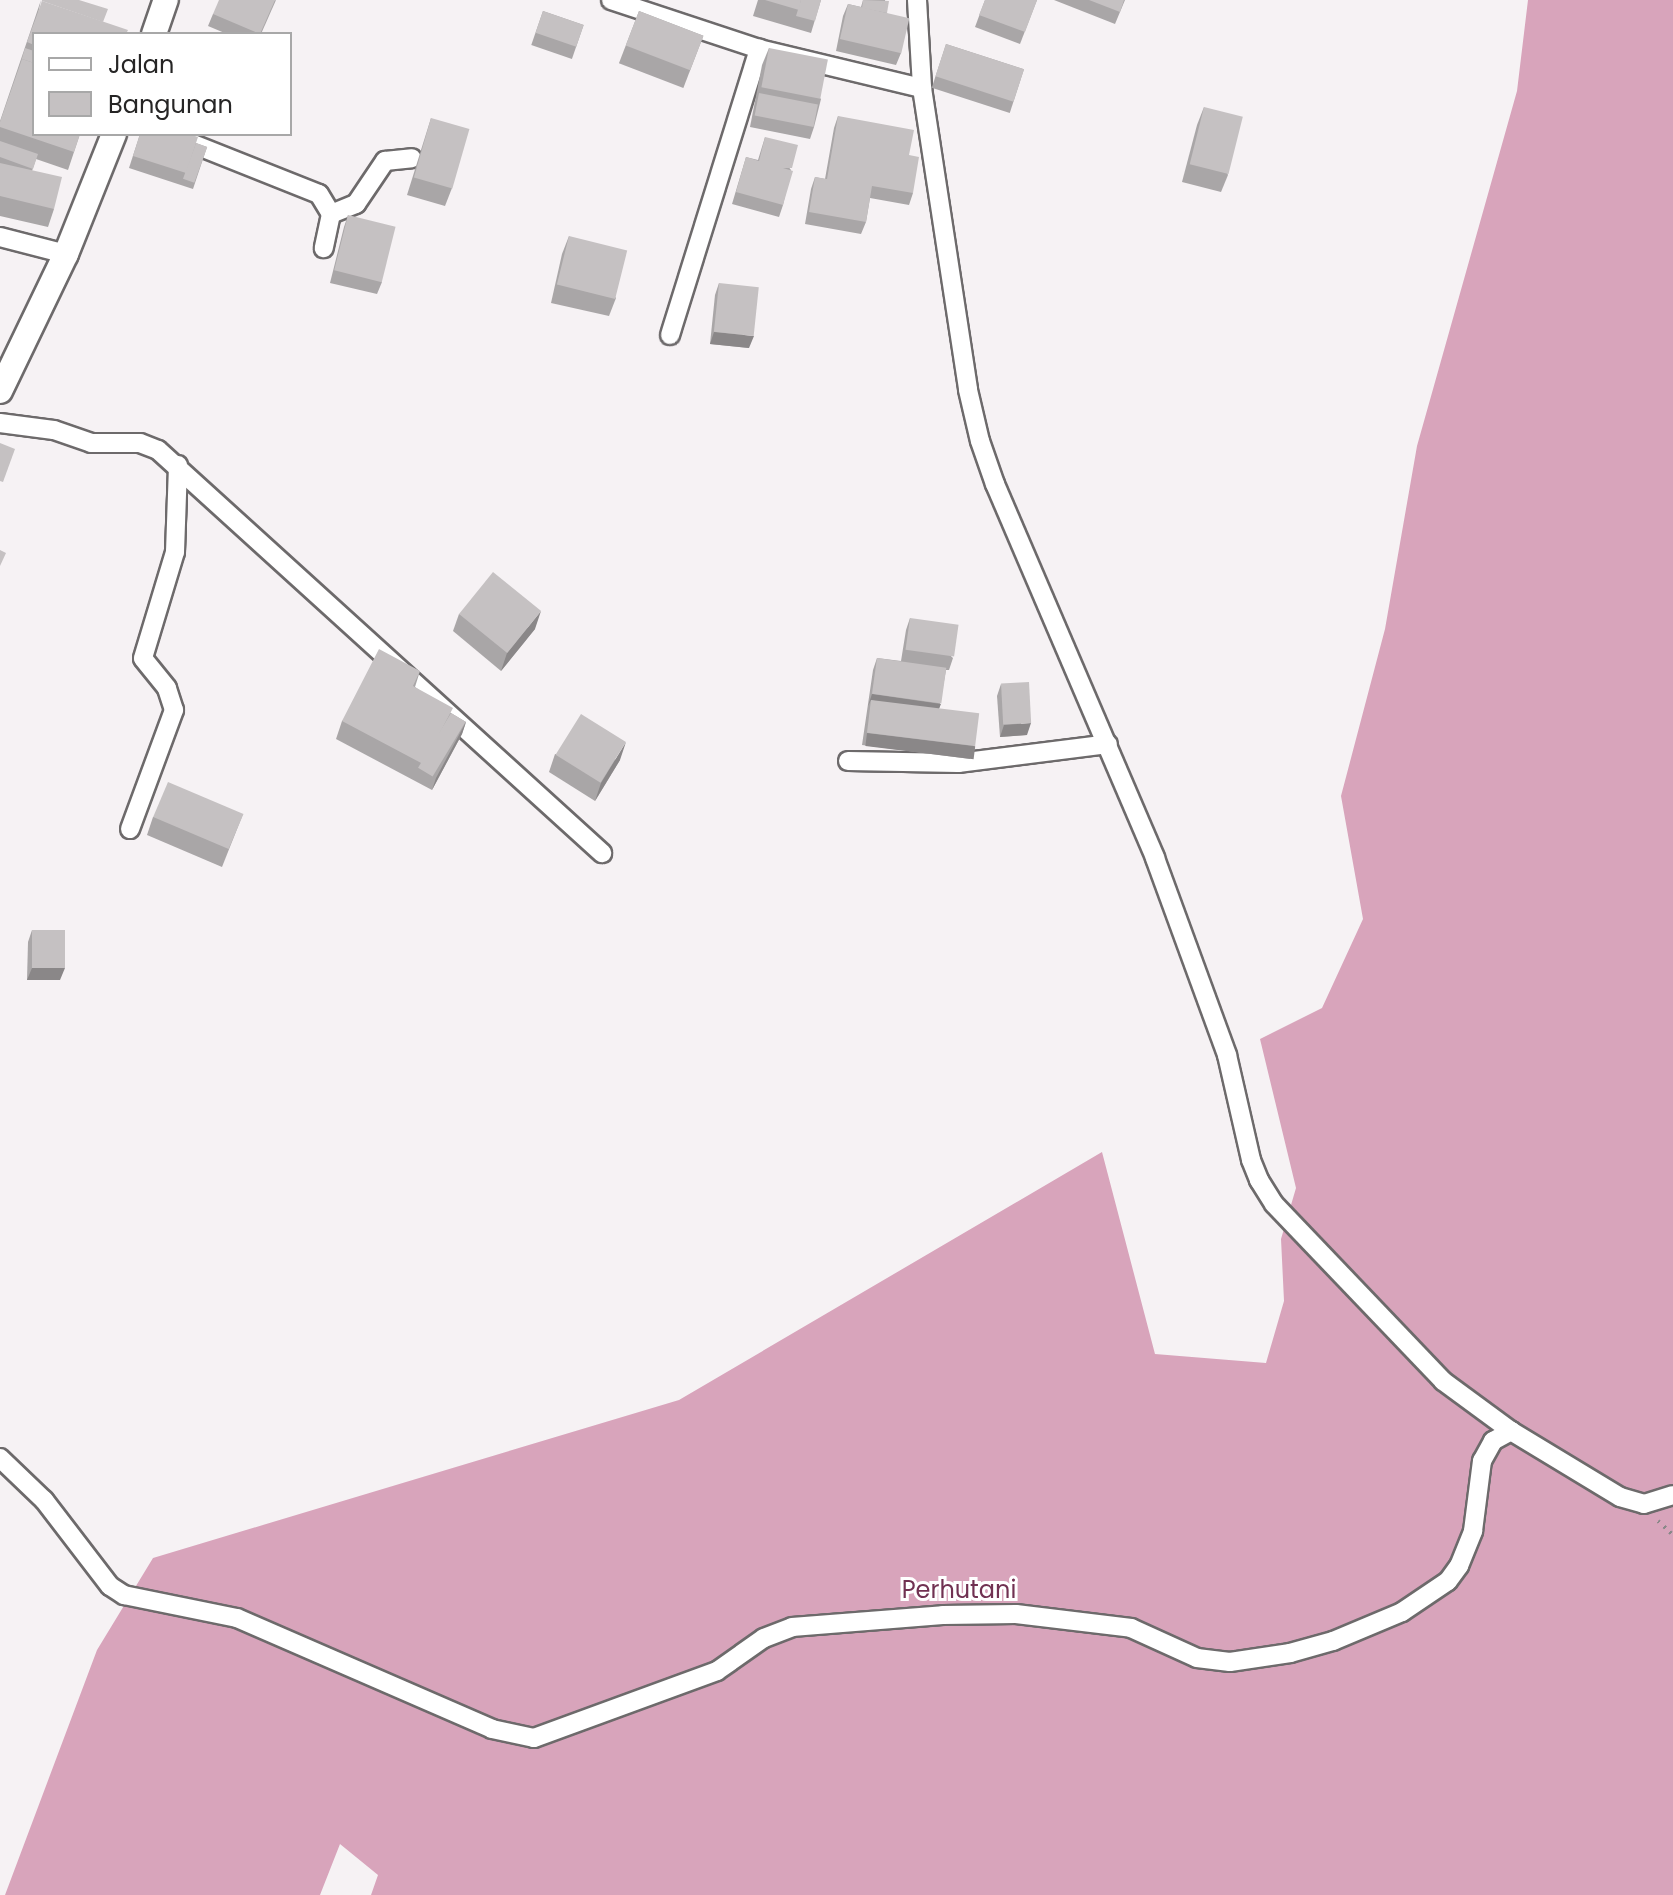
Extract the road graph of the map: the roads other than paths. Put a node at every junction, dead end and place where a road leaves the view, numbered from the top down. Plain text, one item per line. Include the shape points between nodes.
1 (166, 0) edge
2 (611, 0) edge
3 (917, 0) edge
4 (155, 32) edge
5 (759, 49) junction
6 (922, 88) junction
7 (113, 136) edge
8 (173, 136) edge
9 (412, 158) dead end
10 (331, 214) junction
11 (0, 237) edge
12 (324, 248) dead end
13 (66, 254) junction
14 (670, 335) dead end
15 (0, 391) edge
16 (0, 423) edge
17 (178, 465) junction
18 (1108, 744) junction
19 (848, 761) dead end
20 (130, 829) dead end
21 (602, 853) dead end
22 (1511, 1431) junction
23 (0, 1458) edge
24 (1673, 1495) edge

1 - 4 street
2 - 5 street
3 - 6 street
5 - 6 street
5 - 14 street
6 - 18 street via 980,441
7 - 13 street
8 - 10 street via 308,187 327,203
9 - 10 street via 385,161 356,204
10 - 12 street
11 - 13 street
13 - 15 street
16 - 17 street via 54,430 91,443 146,445
17 - 20 street via 175,552 143,658 167,688 174,710
17 - 21 street
18 - 19 street via 958,763
18 - 22 street via 1227,1055 1259,1180 1274,1204 1443,1381
22 - 23 street via 1487,1450 1473,1531 1448,1581 1402,1612 1333,1641 1230,1662 1197,1658 1131,1628 1016,1614 806,1625 775,1632 717,1671 534,1738 492,1729 237,1618 124,1595 110,1586 25,1479
22 - 24 street via 1631,1502 1655,1503

